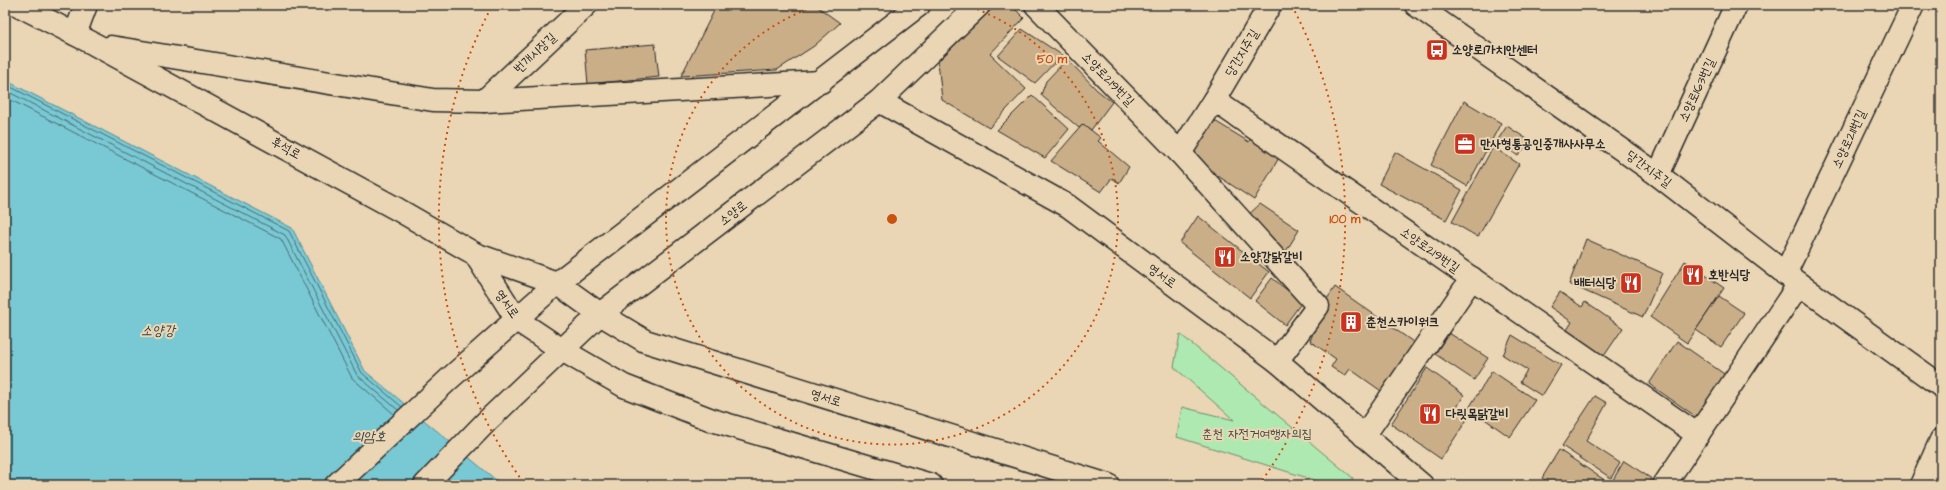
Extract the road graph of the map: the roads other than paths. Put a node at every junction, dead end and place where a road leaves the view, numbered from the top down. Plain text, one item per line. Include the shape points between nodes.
1 (18, 5) edge
2 (86, 5) edge
3 (586, 5) edge
4 (919, 5) edge
5 (979, 5) edge
6 (1036, 5) edge
7 (1270, 5) edge
8 (1416, 5) edge
9 (1736, 5) edge
10 (1913, 5) edge
11 (75, 34) junction
12 (94, 44) junction
13 (821, 82) junction
14 (1214, 100) junction
15 (484, 101) junction
16 (879, 101) junction
17 (1180, 153) junction
18 (1658, 175) junction
19 (475, 254) junction
20 (1472, 278) junction
21 (1792, 279) junction
22 (558, 283) junction
23 (600, 314) junction
24 (517, 320) junction
25 (562, 350) junction
26 (1277, 361) junction
27 (1941, 386) edge
28 (1698, 435) junction
29 (1364, 436) junction
30 (1941, 440) edge
31 (336, 485) edge
32 (426, 485) edge
33 (931, 485) edge
34 (1108, 485) edge
35 (1422, 485) edge
36 (1664, 485) edge
37 (1921, 485) edge

1 - 11 street, 후석로
2 - 11 street
3 - 15 street, 번개시장길
4 - 13 street
5 - 16 street, 소양로
6 - 17 street, 소양로219번길
7 - 14 street, 당간지주길
8 - 18 street, 당간지주길
9 - 18 street, 소양로163번길
10 - 21 street, 소양로211번길
11 - 12 street, 후석로
12 - 15 street via 433,100
12 - 19 street, 후석로
13 - 15 street
13 - 22 street
14 - 17 street
14 - 20 street, 소양로219번길
16 - 23 street, 소양로
16 - 26 street, 영서로 via 1068,206
17 - 26 street, 소양로219번길 via 1318,306
18 - 21 street, 당간지주길
19 - 22 street, 후석로
19 - 24 street, 영서로
20 - 28 street, 소양로219번길
20 - 29 street
21 - 27 street, 당간지주길
21 - 28 street
22 - 23 street, 영서로
22 - 24 street
23 - 25 street, 소양로
23 - 34 street, 영서로 via 645,341
24 - 25 street, 영서로
24 - 31 street via 448,380
25 - 32 street, 소양로 via 487,421
25 - 33 street, 영서로 via 624,386 712,420
26 - 29 street, 영서로
28 - 36 street
29 - 35 street, 영서로
30 - 37 street

